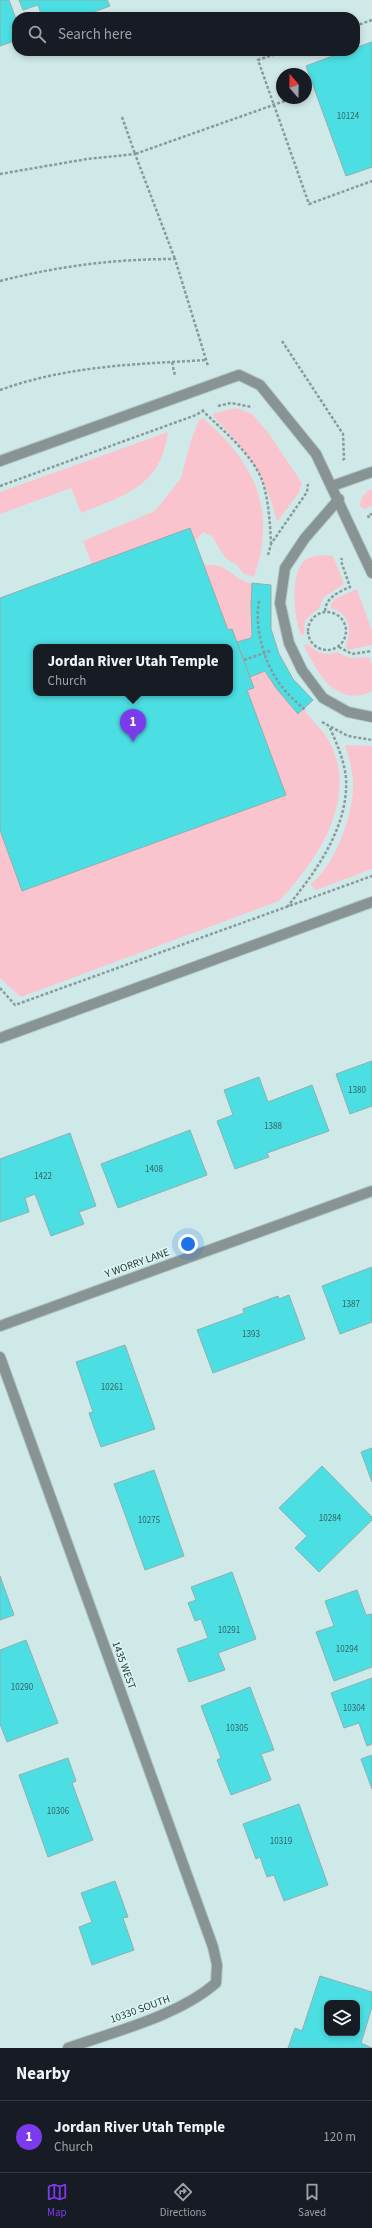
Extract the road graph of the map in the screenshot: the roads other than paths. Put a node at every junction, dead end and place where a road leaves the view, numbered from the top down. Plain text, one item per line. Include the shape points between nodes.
1 (0, 461) edge
2 (372, 472) edge
3 (332, 486) junction
4 (339, 499) junction
5 (372, 573) edge
6 (372, 717) edge
7 (372, 902) edge
8 (0, 1038) edge
9 (372, 1190) edge
10 (0, 1326) edge
11 (0, 1356) edge
12 (216, 1983) joint
13 (68, 2048) edge

1 - 3 street via 239,375 260,385 316,454
2 - 3 street
3 - 4 street
4 - 5 street
4 - 6 street via 305,538 285,568 280,603 289,643 302,670 323,698 348,712
7 - 8 street
9 - 10 street, Y WORRY LANE
11 - 12 street, 1435 WEST via 214,1947
12 - 13 street, 10330 SOUTH via 200,1997 182,2007

